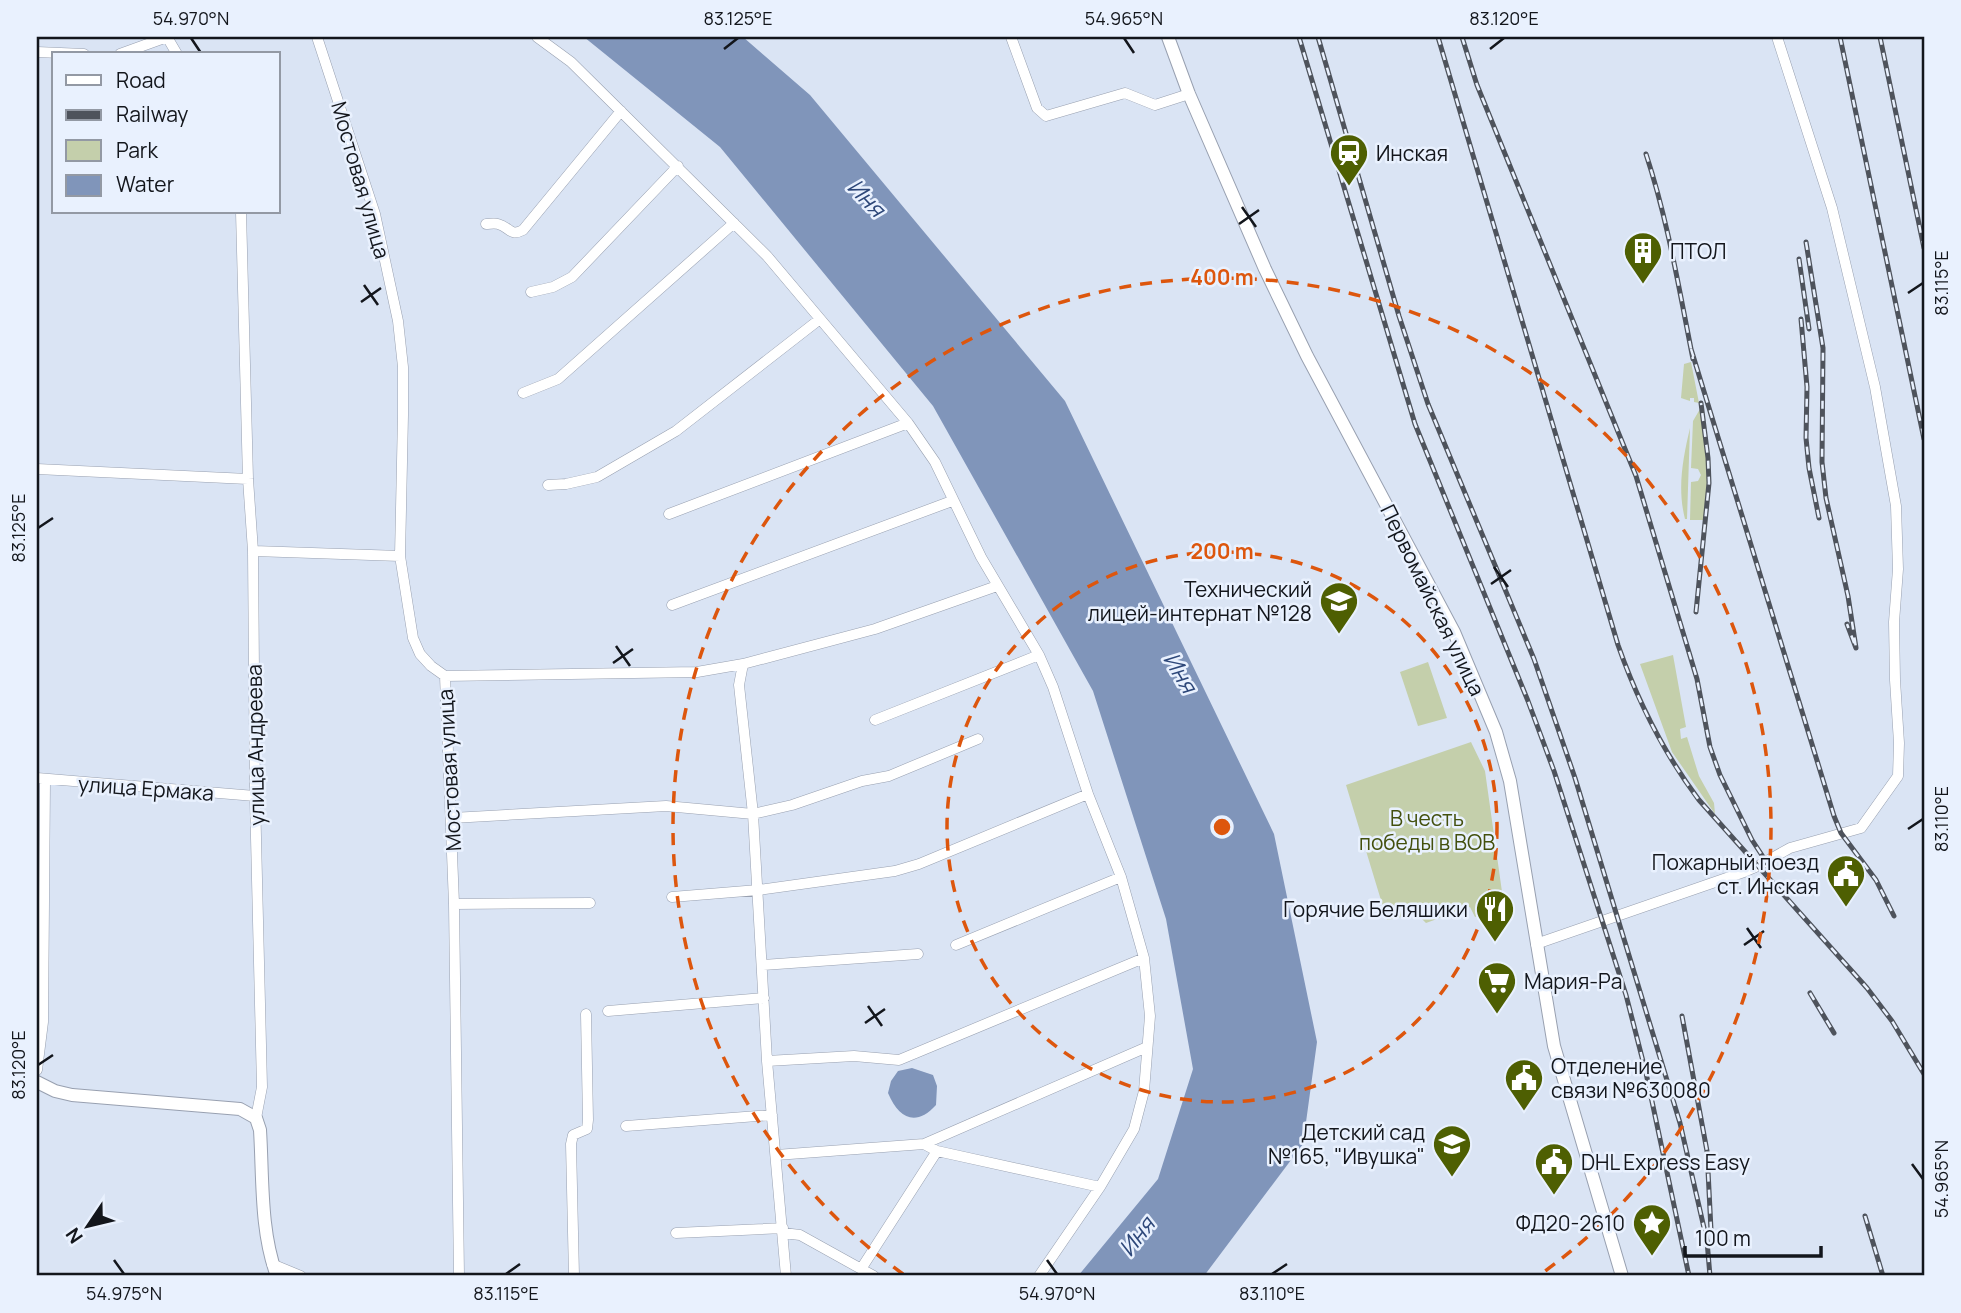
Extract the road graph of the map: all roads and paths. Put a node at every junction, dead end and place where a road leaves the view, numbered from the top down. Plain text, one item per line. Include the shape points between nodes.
1 (167, 37) edge
2 (317, 37) edge
3 (537, 37) edge
4 (1011, 37) edge
5 (1168, 37) edge
6 (1777, 37) edge
7 (126, 52) edge
8 (1189, 94) junction
9 (621, 111) junction
10 (678, 166) junction
11 (241, 214) edge
12 (734, 223) junction
13 (486, 224) dead end
14 (531, 292) dead end
15 (820, 319) junction
16 (523, 393) dead end
17 (908, 423) junction
18 (37, 469) edge
19 (248, 479) junction
20 (548, 485) dead end
21 (952, 501) junction
22 (669, 514) dead end
23 (253, 551) junction
24 (400, 556) junction
25 (997, 586) junction
26 (672, 605) dead end
27 (1039, 655) junction
28 (743, 664) junction
29 (445, 676) junction
30 (875, 720) dead end
31 (978, 739) dead end
32 (41, 779) edge
33 (1088, 794) junction
34 (256, 796) junction
35 (753, 814) junction
36 (452, 818) junction
37 (1121, 877) junction
38 (758, 890) junction
39 (672, 897) dead end
40 (590, 903) dead end
41 (454, 904) junction
42 (1536, 944) junction
43 (956, 945) dead end
44 (918, 954) dead end
45 (1144, 958) junction
46 (763, 965) junction
47 (764, 998) junction
48 (608, 1011) dead end
49 (586, 1014) dead end
50 (1147, 1047) junction
51 (767, 1062) junction
52 (37, 1070) edge
53 (37, 1082) edge
54 (772, 1115) junction
55 (256, 1118) junction
56 (626, 1126) dead end
57 (924, 1144) junction
58 (937, 1151) junction
59 (776, 1154) junction
60 (1100, 1187) junction
61 (783, 1231) junction
62 (676, 1233) dead end
63 (862, 1269) junction
64 (275, 1270) edge
65 (301, 1276) edge
66 (459, 1276) edge
67 (574, 1276) edge
68 (786, 1276) edge
69 (874, 1276) edge
70 (1039, 1276) edge
71 (1622, 1276) edge

1 - 7 street
2 - 24 street, Мостовая улица via 375,214 398,321 403,367
3 - 9 street via 571,62
4 - 8 street via 1037,107 1046,116 1125,93 1155,105
5 - 8 main road, Первомайская улица
6 - 42 street via 1832,208 1875,387 1896,506 1898,776 1861,828 1790,848 1744,872
8 - 42 main road, Первомайская улица via 1291,322 1454,632 1496,732 1510,781
9 - 10 street
9 - 13 street via 523,230 509,233 498,224
10 - 12 street
10 - 14 street via 572,277
11 - 19 street, улица Андреева
12 - 15 street
12 - 16 street via 558,379
15 - 17 street
15 - 20 street via 677,430 597,477
17 - 21 street via 935,462
17 - 22 street
18 - 19 street
19 - 23 street, улица Андреева
21 - 25 street
21 - 26 street
23 - 24 street
23 - 34 street, улица Андреева
24 - 29 street, Мостовая улица via 414,638 420,654
25 - 27 street
25 - 28 street via 875,629
27 - 30 street
27 - 33 street
28 - 29 street via 697,673
28 - 35 street via 739,685
29 - 36 street, Мостовая улица
31 - 35 street via 889,776
32 - 34 street, улица Ермака
32 - 52 street via 43,1022
33 - 37 street
33 - 38 street via 895,871
34 - 55 street, улица Андреева via 262,1087
35 - 36 street via 666,806
35 - 38 street
36 - 41 street, Мостовая улица
37 - 43 street
37 - 45 street
38 - 39 street
38 - 46 street
40 - 41 street
41 - 66 street, Мостовая улица
42 - 71 main road, Первомайская улица via 1554,1046
44 - 46 street
45 - 50 street via 1150,1016
45 - 51 street via 899,1060 854,1056
46 - 47 street
47 - 48 street
47 - 51 street
49 - 67 street via 588,1121 587,1129 573,1135 571,1144
50 - 57 street
50 - 60 street via 1144,1091 1133,1129
51 - 54 street
53 - 55 main road via 72,1095 212,1105 240,1109
54 - 56 street
54 - 59 street
55 - 64 main road, улица Андреева
57 - 58 street
57 - 59 street
58 - 60 street
58 - 63 street
59 - 61 street
60 - 70 street
61 - 62 street
61 - 63 street via 800,1235
61 - 68 street
63 - 69 street
64 - 65 street

